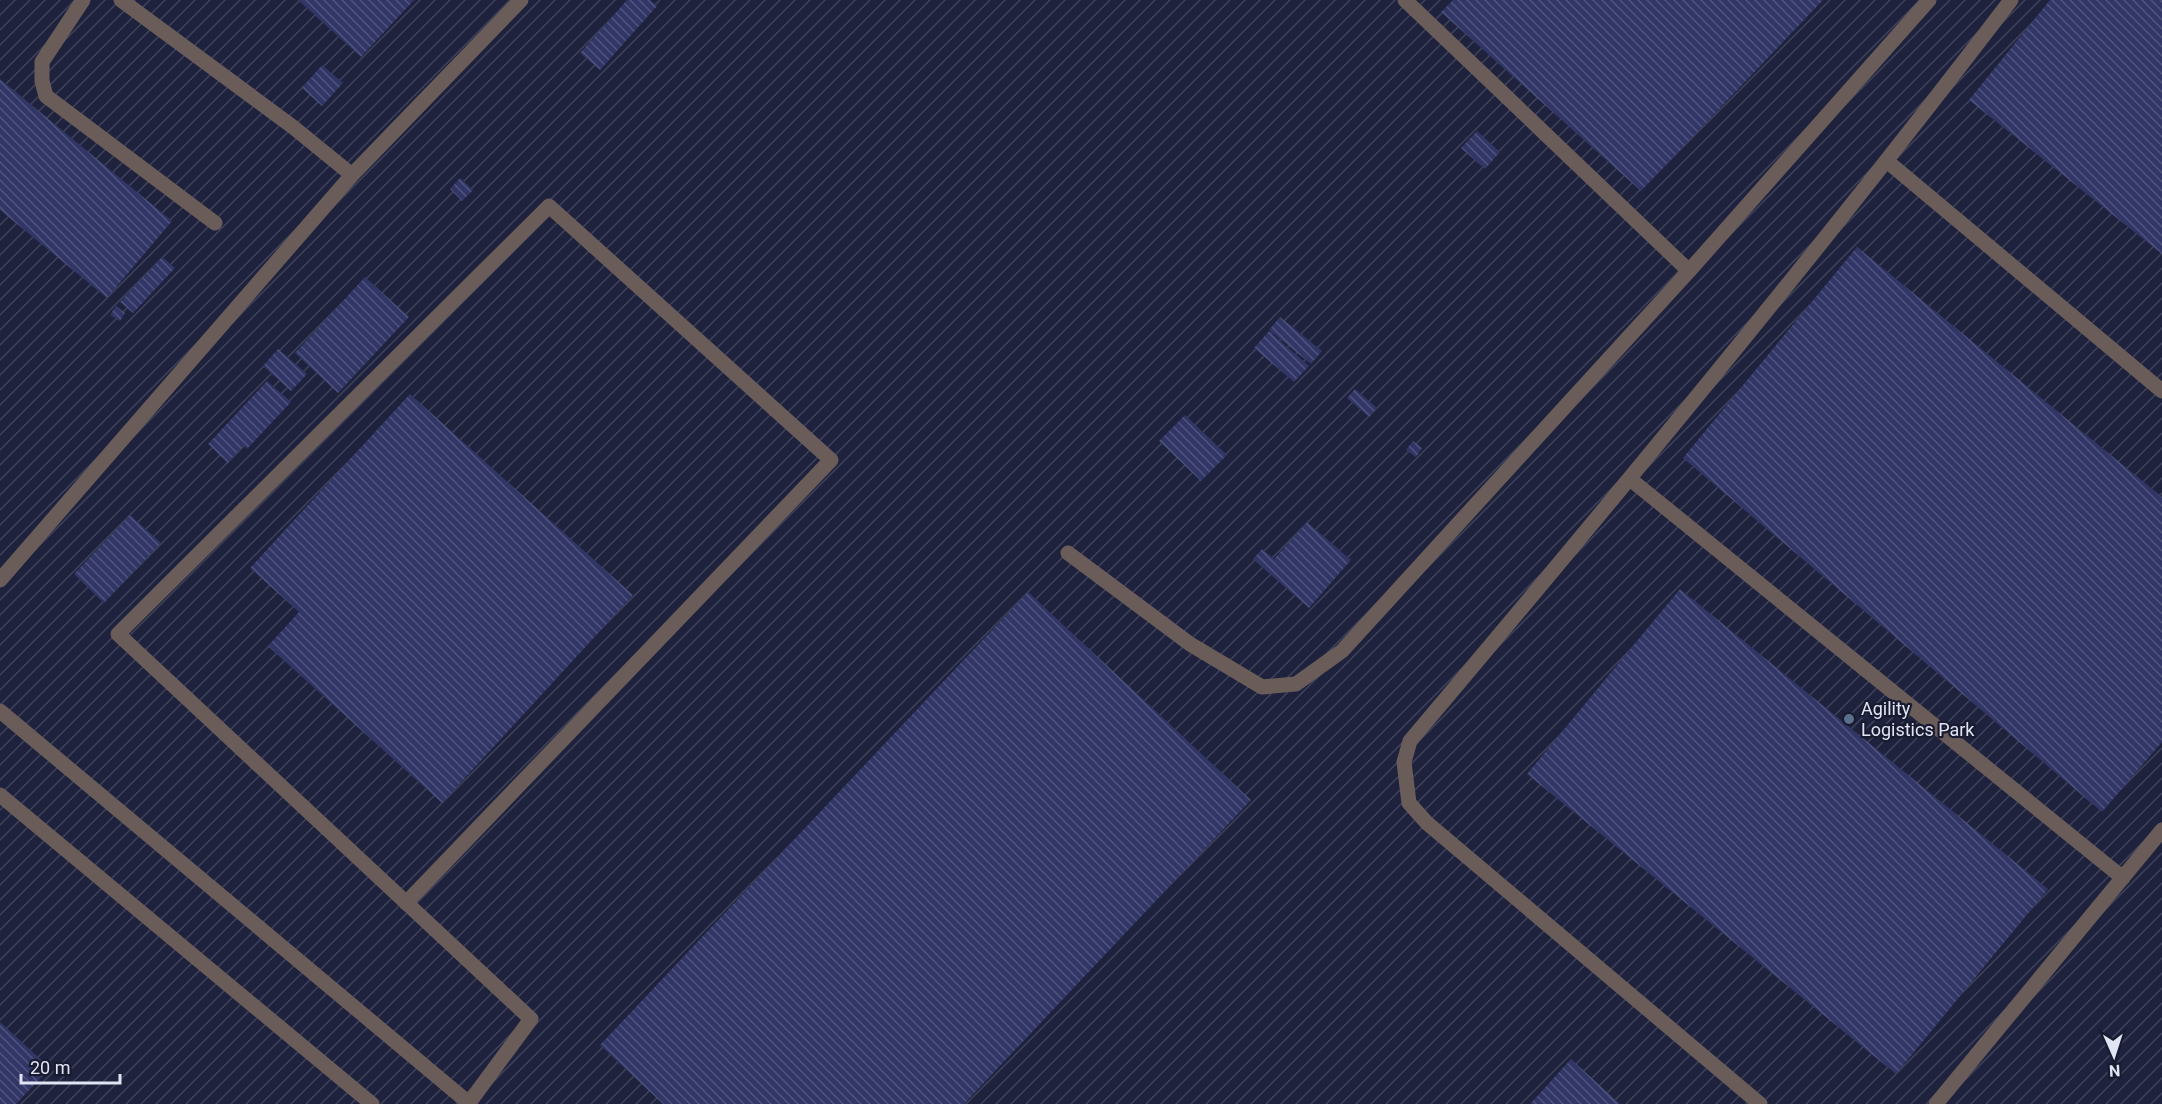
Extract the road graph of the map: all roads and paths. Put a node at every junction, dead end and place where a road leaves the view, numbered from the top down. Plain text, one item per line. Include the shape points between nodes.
1 (83, 0) edge
2 (121, 0) edge
3 (521, 0) edge
4 (1405, 0) edge
5 (1929, 0) edge
6 (2011, 0) edge
7 (1888, 162) junction
8 (352, 175) junction
9 (215, 223) dead end
10 (1689, 271) junction
11 (2162, 391) edge
12 (1630, 479) junction
13 (1068, 553) dead end
14 (0, 580) edge
15 (0, 711) edge
16 (0, 795) edge
17 (2162, 830) edge
18 (2123, 878) junction
19 (406, 903) junction
20 (470, 1103) edge
21 (372, 1104) edge
22 (1760, 1104) edge
23 (1936, 1104) edge

1 - 9 street via 42,62 46,96
2 - 8 street
3 - 8 street
4 - 10 street
5 - 10 street
6 - 7 street
7 - 11 street
7 - 12 street
8 - 14 street
10 - 13 street via 1342,651 1296,684 1262,687 1190,644
12 - 18 street
12 - 22 street via 1410,741 1404,762 1409,803 1427,823
15 - 20 street
16 - 21 street
17 - 18 street
18 - 23 street
19 - 19 street via 118,634 549,206 831,460
19 - 20 street via 531,1018

